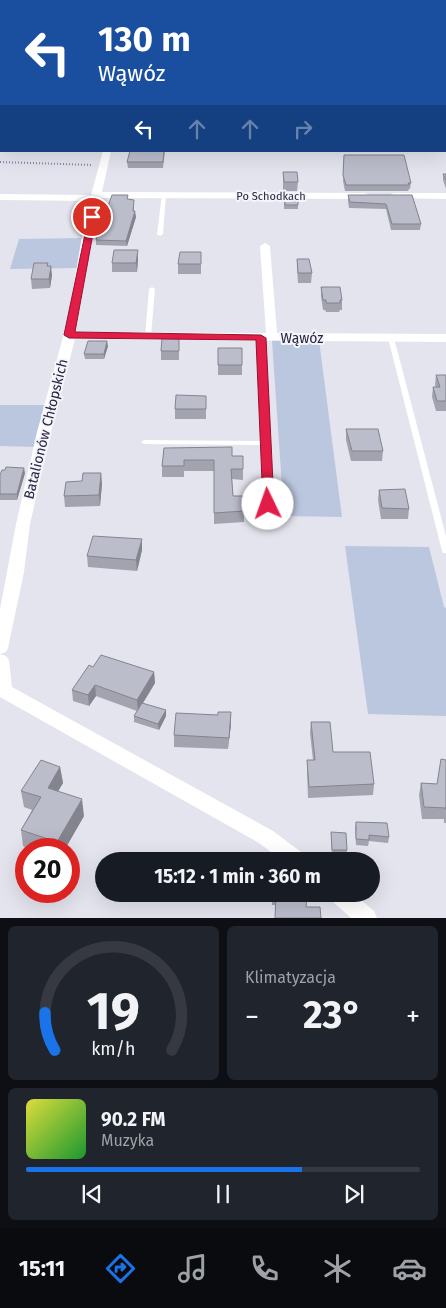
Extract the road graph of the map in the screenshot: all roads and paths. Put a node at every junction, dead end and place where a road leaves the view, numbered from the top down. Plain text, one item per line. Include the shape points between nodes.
1 (206, 0) edge
2 (235, 0) edge
3 (249, 0) edge
4 (107, 152) edge
5 (0, 162) edge
6 (104, 165) junction
7 (164, 196) junction
8 (446, 196) edge
9 (0, 197) edge
10 (96, 197) junction
11 (160, 234) dead end
12 (265, 246) dead end
13 (152, 289) dead end
14 (69, 335) junction
15 (148, 336) junction
16 (267, 338) junction
17 (391, 338) junction
18 (446, 338) edge
19 (144, 442) dead end
20 (265, 443) junction
21 (268, 504) dead end
22 (446, 551) edge
23 (0, 648) edge
24 (0, 660) edge
25 (286, 852) edge
26 (348, 902) edge
27 (366, 918) edge

1 - 2 path
2 - 3 path
4 - 6 street, Batalionów Chłopskich
5 - 6 path
6 - 10 street, Batalionów Chłopskich
7 - 8 street, Po Schodkach
7 - 10 street, Po Schodkach
7 - 11 lane
9 - 10 street, Po Schodkach
10 - 14 street, Batalionów Chłopskich
12 - 16 street
13 - 15 lane
14 - 15 street, Wąwóz
14 - 23 street, Batalionów Chłopskich via 23,524
15 - 16 street, Wąwóz
16 - 17 street, Wąwóz
16 - 20 lane
17 - 18 street, Wąwóz
17 - 22 lane
19 - 20 lane
20 - 21 lane
24 - 25 street via 4,691 266,837
26 - 27 street

